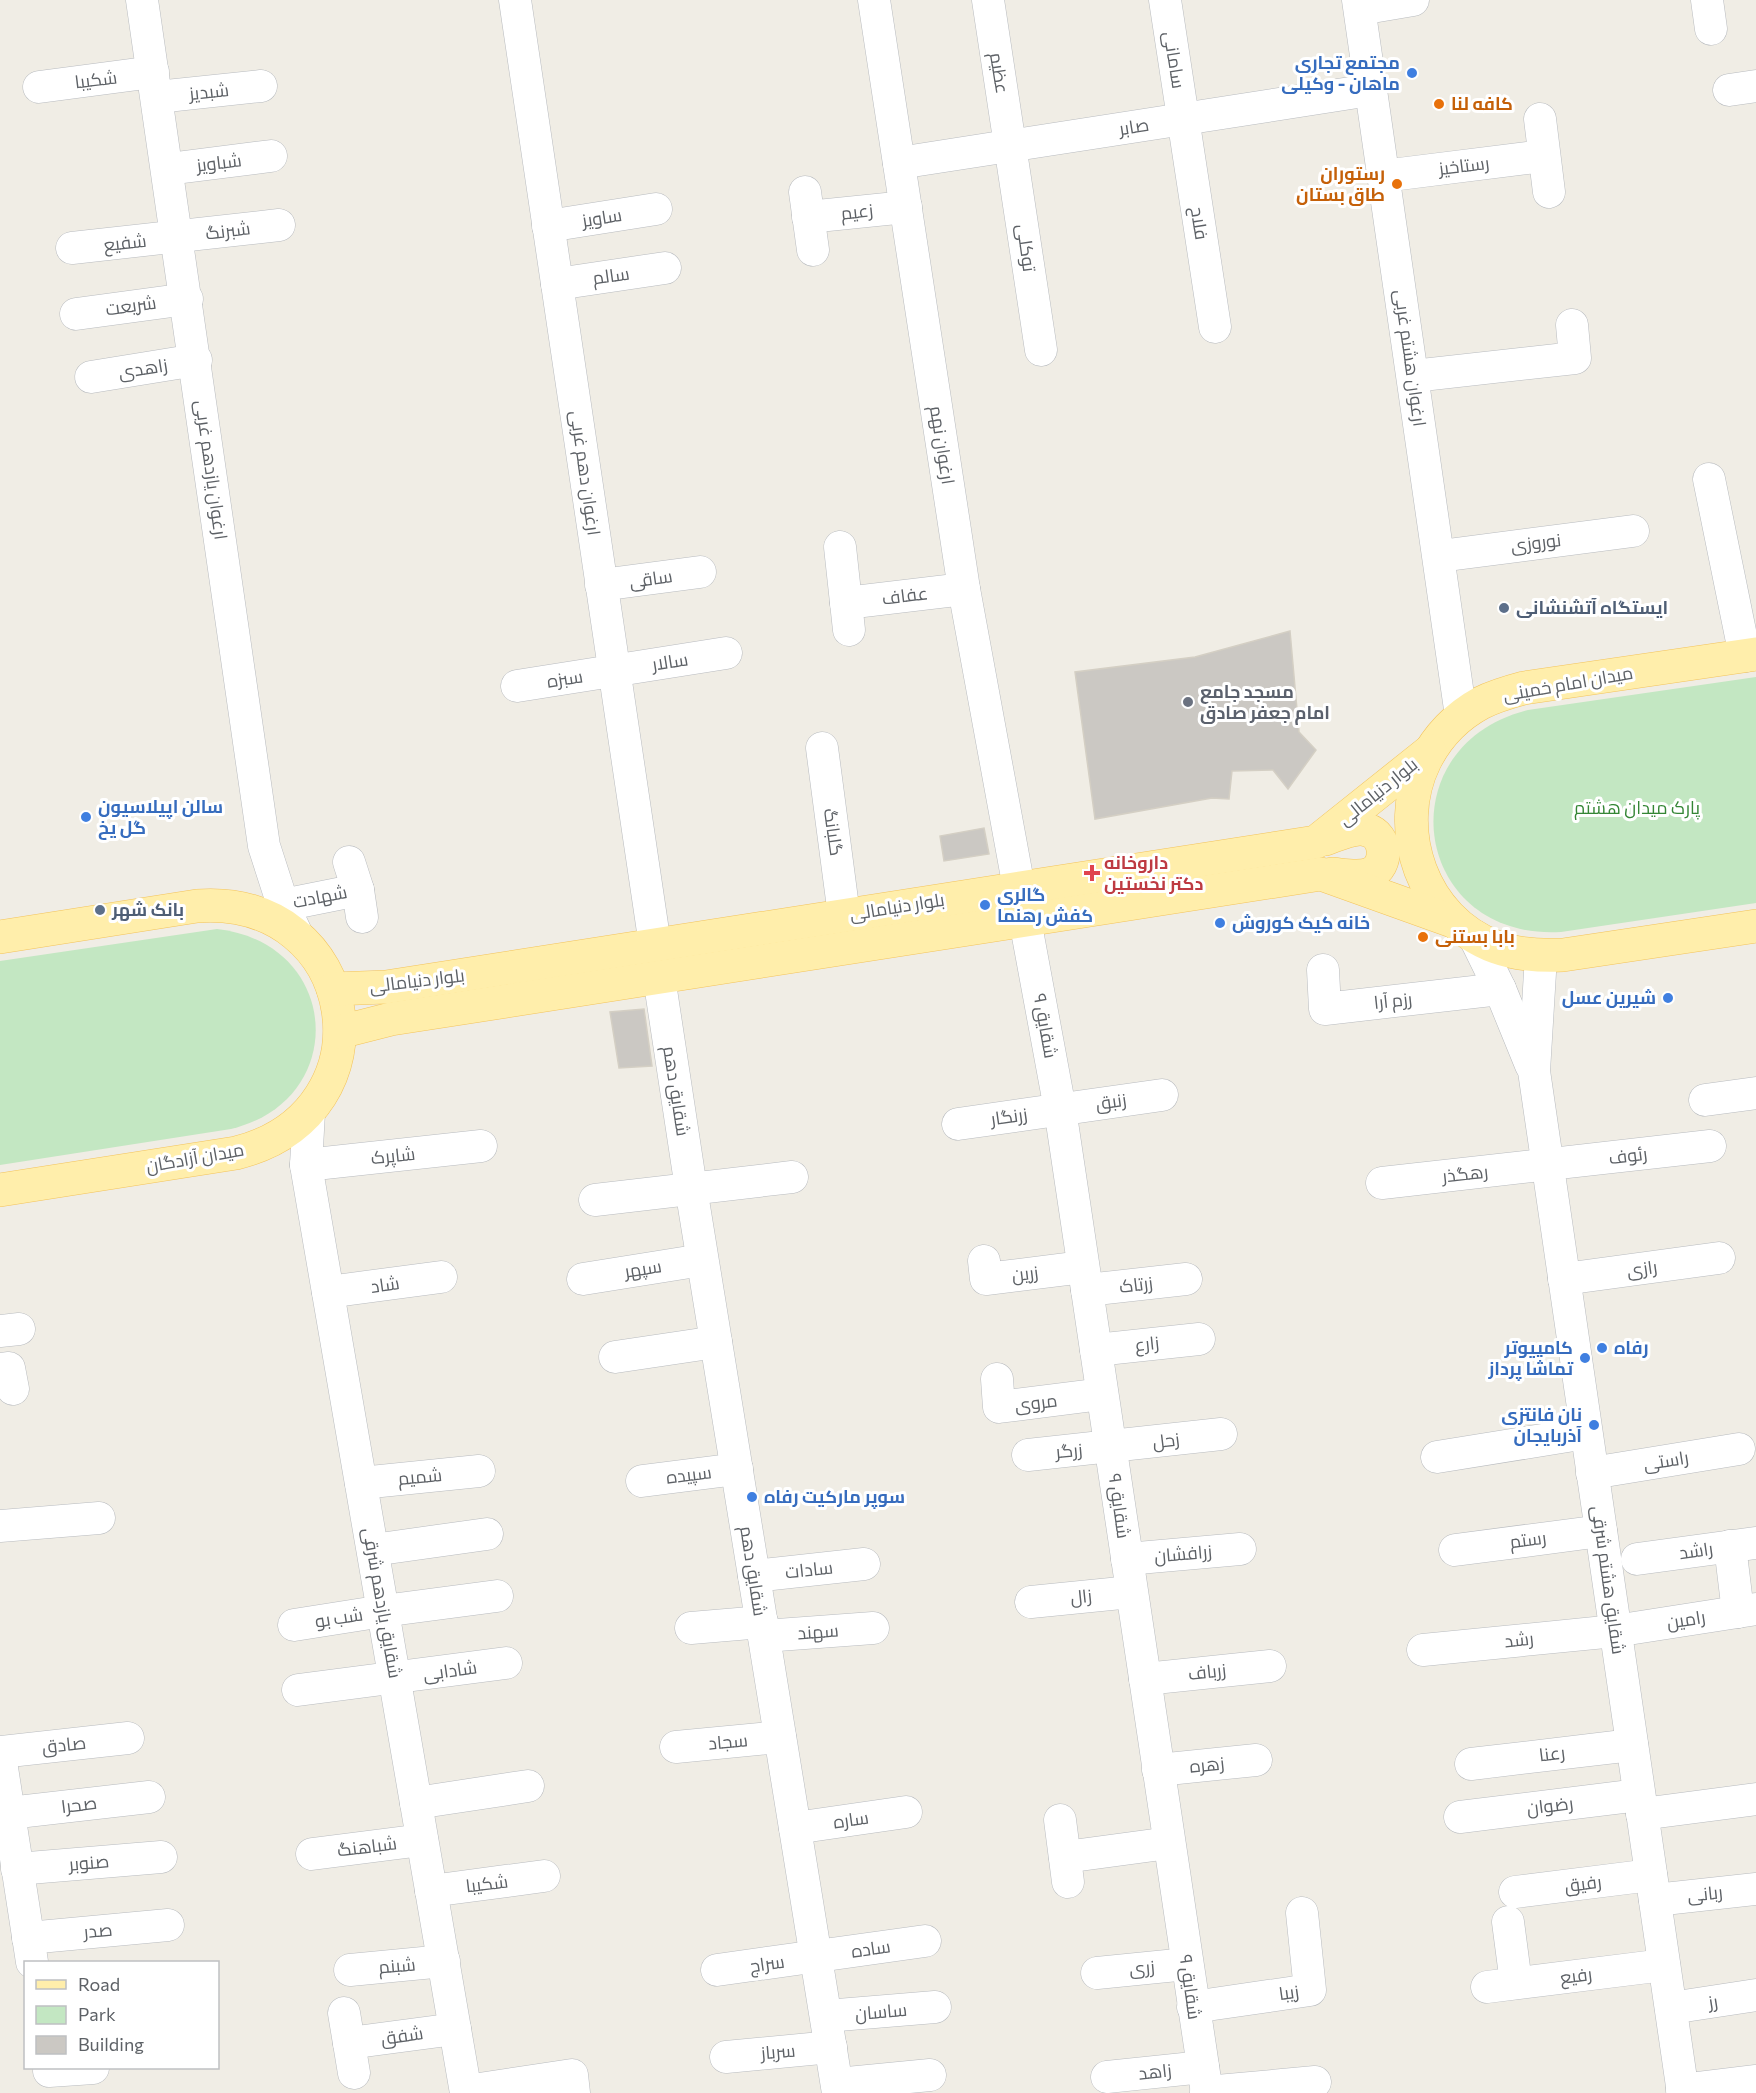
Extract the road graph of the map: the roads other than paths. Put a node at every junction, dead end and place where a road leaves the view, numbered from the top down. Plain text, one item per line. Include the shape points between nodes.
1 (142, 0) edge
2 (515, 0) edge
3 (874, 0) edge
4 (988, 0) edge
5 (1165, 0) edge
6 (1413, 0) edge
7 (1359, 4) edge
8 (155, 85) junction
9 (261, 86) dead end
10 (39, 87) dead end
11 (1370, 90) junction
12 (1540, 118) dead end
13 (1183, 119) junction
14 (1010, 146) junction
15 (271, 156) dead end
16 (1544, 156) junction
17 (899, 163) junction
18 (168, 169) junction
19 (1383, 176) junction
20 (1549, 192) dead end
21 (906, 207) junction
22 (656, 209) dead end
23 (279, 225) dead end
24 (548, 226) junction
25 (178, 237) junction
26 (72, 248) dead end
27 (813, 250) dead end
28 (665, 268) dead end
29 (557, 284) junction
30 (186, 299) junction
31 (76, 314) dead end
32 (1572, 325) dead end
33 (1215, 327) dead end
34 (1041, 350) dead end
35 (195, 360) junction
36 (1413, 376) junction
37 (91, 377) dead end
38 (1709, 479) dead end
39 (1633, 531) dead end
40 (840, 547) dead end
41 (1440, 556) junction
42 (700, 572) dead end
43 (601, 585) junction
44 (964, 589) junction
45 (726, 653) dead end
46 (1751, 655) edge
47 (614, 671) junction
48 (517, 686) dead end
49 (1461, 716) junction
50 (822, 748) dead end
51 (1430, 751) junction
52 (1317, 842) junction
53 (1322, 873) junction
54 (1019, 888) junction
55 (356, 890) dead end
56 (283, 905) junction
57 (844, 915) junction
58 (1025, 920) junction
59 (1756, 926) edge
60 (1465, 929) junction
61 (297, 935) junction
62 (0, 937) edge
63 (655, 945) junction
64 (1541, 956) junction
65 (1323, 970) dead end
66 (659, 977) junction
67 (333, 989) junction
68 (1500, 989) junction
69 (340, 1032) junction
70 (1534, 1071) junction
71 (1756, 1093) edge
72 (1162, 1095) dead end
73 (1705, 1100) dead end
74 (1060, 1109) junction
75 (309, 1112) junction
76 (958, 1124) dead end
77 (481, 1146) dead end
78 (1710, 1146) dead end
79 (306, 1165) junction
80 (1547, 1165) junction
81 (792, 1177) dead end
82 (1382, 1183) dead end
83 (691, 1188) junction
84 (0, 1190) edge
85 (595, 1200) dead end
86 (1719, 1258) dead end
87 (702, 1260) junction
88 (984, 1261) dead end
89 (441, 1277) dead end
90 (583, 1279) dead end
91 (1085, 1279) junction
92 (1186, 1279) dead end
93 (1564, 1280) junction
94 (328, 1292) junction
95 (1199, 1339) dead end
96 (716, 1342) junction
97 (1096, 1350) junction
98 (615, 1357) dead end
99 (997, 1379) dead end
100 (1102, 1394) junction
101 (1586, 1433) junction
102 (1221, 1434) dead end
103 (1110, 1447) junction
104 (1739, 1449) dead end
105 (1028, 1455) dead end
106 (1437, 1457) dead end
107 (737, 1469) junction
108 (479, 1471) dead end
109 (1592, 1473) junction
110 (642, 1481) dead end
111 (361, 1483) junction
112 (99, 1518) dead end
113 (0, 1526) edge
114 (1601, 1531) junction
115 (487, 1534) dead end
116 (1742, 1544) edge
117 (1240, 1549) dead end
118 (372, 1550) junction
119 (1455, 1550) dead end
120 (1126, 1559) junction
121 (1637, 1559) dead end
122 (864, 1564) dead end
123 (754, 1576) junction
124 (1131, 1592) junction
125 (497, 1596) dead end
126 (1031, 1602) dead end
127 (1747, 1610) edge
128 (383, 1611) junction
129 (294, 1625) dead end
130 (691, 1628) dead end
131 (873, 1628) dead end
132 (763, 1629) junction
133 (1615, 1631) junction
134 (1423, 1650) dead end
135 (506, 1663) dead end
136 (1270, 1666) dead end
137 (395, 1678) junction
138 (1144, 1678) junction
139 (298, 1690) dead end
140 (780, 1737) junction
141 (128, 1738) dead end
142 (1632, 1745) junction
143 (676, 1747) dead end
144 (1256, 1760) dead end
145 (1, 1764) edge
146 (1471, 1764) dead end
147 (1158, 1770) junction
148 (528, 1785) dead end
149 (149, 1797) dead end
150 (1756, 1799) edge
151 (416, 1803) junction
152 (1641, 1804) junction
153 (906, 1812) dead end
154 (9, 1813) junction
155 (1460, 1817) dead end
156 (1060, 1820) dead end
157 (795, 1828) junction
158 (422, 1840) junction
159 (1169, 1843) junction
160 (312, 1854) dead end
161 (161, 1857) dead end
162 (17, 1869) junction
163 (544, 1876) dead end
164 (1653, 1887) junction
165 (1756, 1889) edge
166 (431, 1891) junction
167 (1302, 1913) dead end
168 (168, 1925) dead end
169 (925, 1941) dead end
170 (30, 1950) edge
171 (816, 1957) junction
172 (444, 1961) junction
173 (1187, 1964) junction
174 (1664, 1965) junction
175 (350, 1970) dead end
176 (717, 1971) dead end
177 (1097, 1973) dead end
178 (1502, 1985) joint
179 (1756, 1995) edge
180 (935, 2007) dead end
181 (1193, 2007) junction
182 (1671, 2008) junction
183 (826, 2016) junction
184 (455, 2029) junction
185 (831, 2048) junction
186 (726, 2057) dead end
187 (84, 2069) edge
188 (354, 2073) dead end
189 (930, 2075) dead end
190 (50, 2077) edge
191 (1107, 2077) dead end
192 (1756, 2081) edge
193 (1315, 2082) dead end
194 (1205, 2084) edge
195 (838, 2088) edge
196 (466, 2092) edge
197 (1683, 2092) edge
198 (574, 2093) edge

1 - 8 street, ارغوان یازدهم غربی
2 - 24 street, ارغوان دهم غربی
3 - 17 street, ارغوان نهم
4 - 14 street, عظیم
5 - 13 street, سامانی
6 - 7 street
7 - 11 street, ارغوان هشتم غربی
8 - 9 street, شبدیز
8 - 10 street, شکیبا
8 - 18 street, ارغوان یازدهم غربی
11 - 13 street, صابر
11 - 19 street, ارغوان هشتم غربی
12 - 16 street
13 - 14 street, صابر
13 - 33 street, فلاح
14 - 17 street, صابر
14 - 34 street, توکلی
15 - 18 street, شباویز
16 - 19 street, رستاخیز
16 - 20 street
17 - 21 street, ارغوان نهم
18 - 25 street, ارغوان یازدهم غربی
19 - 36 street, ارغوان هشتم غربی
21 - 27 street, زعیم via 807,204
21 - 44 street, ارغوان نهم
22 - 24 street, ساویز
23 - 25 street, شبرنگ
24 - 29 street, ارغوان دهم غربی
25 - 26 street, شفیع
25 - 30 street, ارغوان یازدهم غربی
28 - 29 street, سالم
29 - 43 street, ارغوان دهم غربی
30 - 31 street, شریعت
30 - 35 street, ارغوان یازدهم غربی
32 - 36 street via 1575,358
35 - 37 street, زاهدی
35 - 56 street, ارغوان یازدهم غربی via 264,846
36 - 41 street, ارغوان هشتم غربی
38 - 46 street
39 - 41 street, نوروزی
40 - 44 street, عفاف via 848,617
41 - 49 street, ارغوان هشتم غربی
42 - 43 street, ساقی
43 - 47 street, ارغوان دهم غربی
44 - 54 street, ارغوان نهم
45 - 47 street, سالار
46 - 49 main road, میدان امام خمینی via 1524,688 1480,703
47 - 48 street, سبزه
47 - 63 street, ارغوان دهم غربی
49 - 51 main road, میدان امام خمینی
50 - 57 street, گلبانگ
51 - 52 main road, بلوار دنیامالی
51 - 60 main road, میدان امام خمینی via 1413,794 1412,841 1426,886 1439,905
52 - 53 main road via 1366,830 1377,836 1383,846 1379,866 1372,873
52 - 54 main road, بلوار دنیامالی
53 - 58 main road, بلوار دنیامالی
53 - 60 main road, بلوار دنیامالی
54 - 57 main road, بلوار دنیامالی
55 - 56 street, شهادت
56 - 61 street, ارغوان یازدهم غربی
57 - 63 main road, بلوار دنیامالی
58 - 66 main road, بلوار دنیامالی
58 - 74 street, شقایق ۹
59 - 64 main road, میدان امام خمینی
60 - 64 main road, میدان امام خمینی via 1495,947
60 - 68 street, شقایق هشتم شرقی
61 - 62 main road, میدان آزادگان via 260,913 218,904
61 - 67 main road, میدان آزادگان via 324,969
63 - 67 main road, بلوار دنیامالی via 386,987
64 - 70 street, شقایق هشتم شرقی
65 - 68 street, رزم آرا via 1325,1009
66 - 69 main road, بلوار دنیامالی via 391,1019
66 - 83 street, شقایق دهم
67 - 69 main road, میدان آزادگان
68 - 70 street, شقایق هشتم شرقی
69 - 75 main road, میدان آزادگان via 332,1074
70 - 80 street, شقایق هشتم شرقی
71 - 73 street
72 - 74 street, زنبق
74 - 76 street, زرنگار
74 - 91 street, شقایق ۹
75 - 79 street, شقایق یازدهم شرقی
75 - 84 main road, میدان آزادگان via 276,1139 246,1150
77 - 79 street, شاپرک
78 - 80 street, رئوف
79 - 94 street, شقایق یازدهم شرقی
80 - 82 street, رهگذر
80 - 93 street, شقایق هشتم شرقی
81 - 83 street
83 - 85 street
83 - 87 street, شقایق دهم
86 - 93 street, رازی
87 - 90 street, سپهر
87 - 96 street, شقایق دهم
88 - 91 street, زرین via 986,1279
89 - 94 street, شاد
91 - 92 street, زرتاک
91 - 97 street, شقایق ۹
93 - 101 street, شقایق هشتم شرقی
94 - 111 street, شقایق یازدهم شرقی
95 - 97 street, زارع
96 - 98 street
96 - 107 street, شقایق دهم
97 - 100 street, شقایق ۹
99 - 100 street, مروی via 999,1407
100 - 103 street, شقایق ۹
101 - 106 street
101 - 109 street, شقایق هشتم شرقی
102 - 103 street, زحل
103 - 105 street, زرگر
103 - 120 street, شقایق ۹
104 - 109 street, راستی
107 - 110 street, سپیده
107 - 123 street, شقایق دهم
108 - 111 street, شمیم
109 - 114 street, شقایق هشتم شرقی
111 - 118 street, شقایق یازدهم شرقی
112 - 113 street
114 - 119 street, رستم
114 - 133 street, شقایق هشتم شرقی
115 - 118 street
116 - 121 street, راشد
116 - 127 street
117 - 120 street, زرافشان
118 - 128 street, شقایق یازدهم شرقی
120 - 124 street, شقایق ۹
122 - 123 street, سادات
123 - 132 street, شقایق دهم
124 - 126 street, زال
124 - 138 street, شقایق ۹
125 - 128 street, شب بو
127 - 133 street, رامین
128 - 129 street, شب بو
128 - 137 street, شقایق یازدهم شرقی
130 - 132 street, سهند
131 - 132 street, سهند
132 - 140 street, شقایق دهم
133 - 134 street, رشد
133 - 142 street, شقایق هشتم شرقی
135 - 137 street, شادابی
136 - 138 street, زرباف
137 - 139 street, شادابی
137 - 151 street, شقایق یازدهم شرقی
138 - 147 street, شقایق ۹
140 - 143 street, سجاد
140 - 157 street, شقایق دهم
141 - 145 street, صادق
142 - 146 street, رعنا
142 - 152 street, شقایق هشتم شرقی
144 - 147 street, زهره
145 - 154 street
147 - 159 street, شقایق ۹
148 - 151 street
149 - 154 street, صحرا
150 - 152 street, رضوان
151 - 158 street, شقایق یازدهم شرقی
152 - 155 street, رضوان
152 - 164 street, شقایق هشتم شرقی
153 - 157 street, ساره
154 - 162 street
156 - 159 street via 1066,1869
157 - 171 street, شقایق دهم
158 - 160 street, شباهنگ
158 - 166 street, شقایق یازدهم شرقی
159 - 173 street, شقایق ۹
161 - 162 street, صنوبر
162 - 170 street
163 - 166 street, شکیبا
164 - 165 street, ربانی
164 - 174 street, شقایق هشتم شرقی
164 - 178 street, رفیق via 1511,1907
166 - 172 street, شقایق یازدهم شرقی
167 - 181 street, زیبا via 1310,1990
168 - 170 street, صدر
169 - 171 street, ساده
171 - 176 street, سراج
171 - 183 street, شقایق دهم
172 - 175 street, شبنم
172 - 184 street, شقایق یازدهم شرقی
173 - 177 street, زری
173 - 181 street, شقایق ۹
174 - 178 street, رفیع
174 - 182 street, شقایق هشتم شرقی
179 - 182 street, رز
180 - 183 street, ساسان
181 - 194 street, شقایق ۹
182 - 197 street, شقایق هشتم شرقی
183 - 185 street, شقایق دهم
184 - 188 street, شفق via 347,2028
184 - 196 street, شقایق یازدهم شرقی
185 - 186 street, سرباز
185 - 195 street, شقایق دهم
187 - 190 street
189 - 195 street
191 - 194 street, زاهد
192 - 197 street
193 - 194 street, زاهد
196 - 198 street via 572,2075

